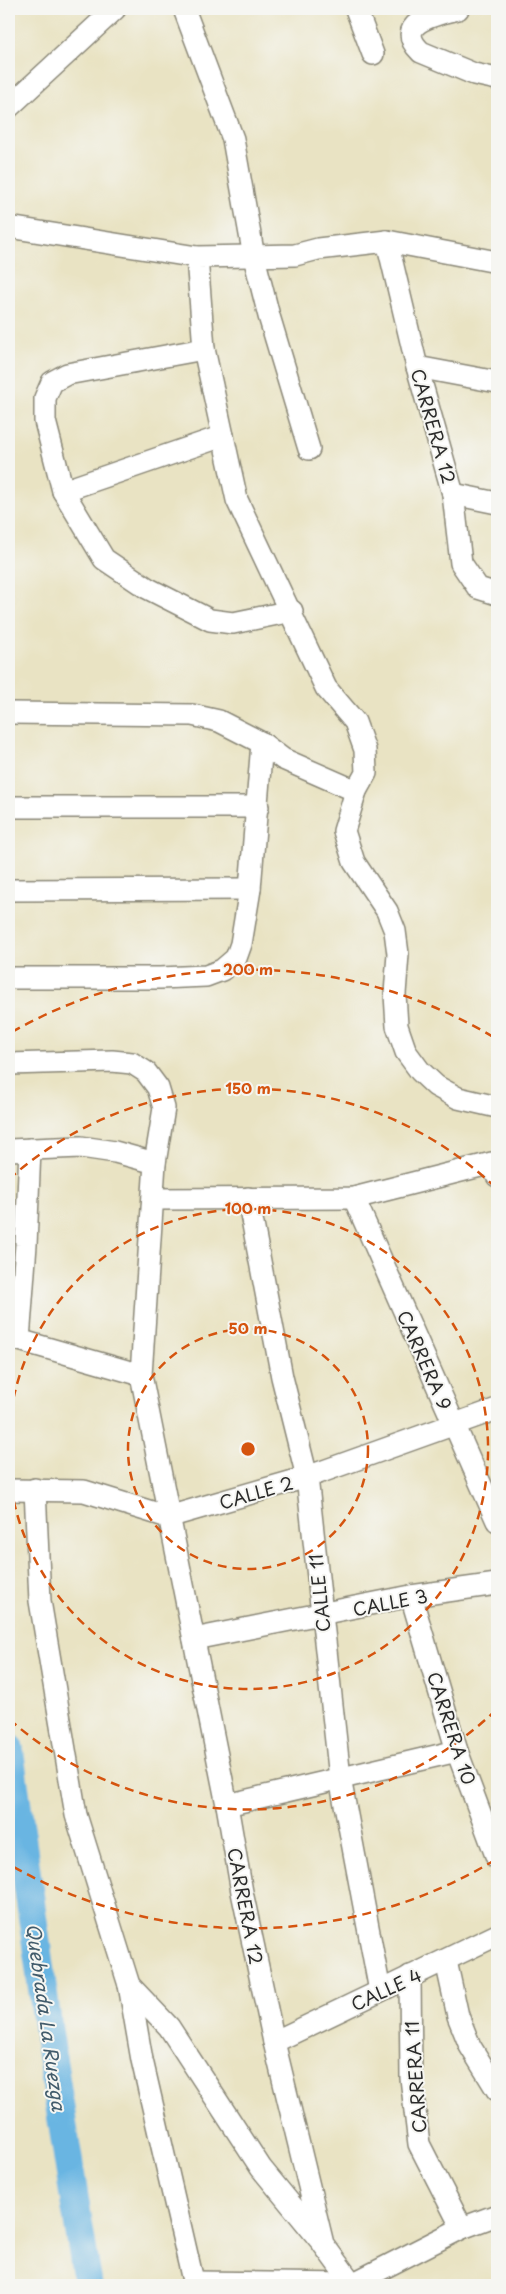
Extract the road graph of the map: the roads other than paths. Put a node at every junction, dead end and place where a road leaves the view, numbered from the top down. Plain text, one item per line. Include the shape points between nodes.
1 (115, 9) edge
2 (184, 9) edge
3 (356, 9) edge
4 (458, 9) edge
5 (373, 54) dead end
6 (497, 79) edge
7 (9, 107) edge
8 (9, 227) edge
9 (387, 241) junction
10 (254, 257) junction
11 (198, 258) junction
12 (497, 262) edge
13 (204, 349) junction
14 (417, 367) junction
15 (497, 382) edge
16 (223, 436) junction
17 (309, 449) dead end
18 (64, 491) junction
19 (453, 494) junction
20 (497, 503) edge
21 (497, 594) edge
22 (292, 612) junction
23 (9, 713) edge
24 (262, 743) junction
25 (356, 790) junction
26 (258, 807) junction
27 (9, 808) edge
28 (250, 889) junction
29 (9, 890) edge
30 (9, 978) edge
31 (9, 1064) edge
32 (497, 1107) edge
33 (30, 1149) junction
34 (9, 1150) edge
35 (155, 1163) junction
36 (496, 1166) edge
37 (248, 1198) junction
38 (354, 1198) junction
39 (154, 1199) junction
40 (14, 1337) edge
41 (141, 1375) junction
42 (497, 1409) edge
43 (453, 1426) junction
44 (307, 1477) junction
45 (35, 1489) junction
46 (9, 1490) edge
47 (168, 1517) junction
48 (497, 1521) edge
49 (497, 1584) edge
50 (411, 1596) junction
51 (321, 1616) junction
52 (194, 1639) junction
53 (457, 1751) junction
54 (340, 1778) junction
55 (228, 1805) junction
56 (497, 1858) edge
57 (497, 1935) edge
58 (446, 1961) junction
59 (410, 1976) junction
60 (129, 1985) junction
61 (380, 1990) junction
62 (274, 2042) junction
63 (497, 2090) edge
64 (497, 2216) edge
65 (462, 2228) junction
66 (323, 2244) junction
67 (193, 2284) edge
68 (352, 2285) edge

1 - 7 street
2 - 10 street via 234,139
3 - 5 street
4 - 6 street via 423,18 414,26 412,37 415,46 421,52 474,74
8 - 11 street
9 - 10 street via 318,249 295,256
9 - 12 street
9 - 14 street, CARRERA 12
10 - 11 street
10 - 17 street
11 - 13 street
13 - 16 street
13 - 18 street via 66,374 52,382 45,398 45,421
14 - 15 street
14 - 19 street, CARRERA 12
16 - 18 street
16 - 22 street via 237,500
18 - 22 street via 104,559 147,588 210,620 233,622
19 - 20 street
19 - 21 street, CARRERA 12 via 461,563 478,588
22 - 25 street via 326,688 355,722 366,750 366,772
23 - 24 street via 192,715 219,721
24 - 25 street via 283,759
24 - 26 street
25 - 32 street via 344,830 354,862 387,911 395,931 398,954 397,1026 406,1052 420,1072 436,1086 458,1098
26 - 27 street
26 - 28 street
28 - 29 street
28 - 30 street via 236,958 222,970 206,976
31 - 35 street, CARRERA 12 via 112,1061 132,1063 146,1072 158,1088 164,1108
33 - 34 street
33 - 35 street via 81,1147
33 - 40 street via 26,1245
35 - 39 street, CARRERA 12
36 - 38 street
37 - 38 street
37 - 39 street
37 - 44 street, CALLE 11 via 282,1377
38 - 43 street, CARRERA 9
39 - 41 street, CARRERA 12
40 - 41 street
41 - 47 street, CARRERA 12
42 - 43 street, CALLE 2
43 - 44 street, CALLE 2
43 - 48 street, CARRERA 9
44 - 47 street, CALLE 2
44 - 51 street, CALLE 11
45 - 46 street
45 - 47 street via 84,1491
45 - 60 street via 40,1602 76,1816
47 - 52 street, CARRERA 12
49 - 50 street, CALLE 3
50 - 51 street, CALLE 3
50 - 53 street, CARRERA 10
51 - 52 street, CALLE 3
51 - 54 street, CALLE 11
52 - 55 street, CARRERA 12
53 - 54 street
53 - 56 street, CARRERA 10
54 - 55 street
54 - 61 street, CALLE 11
55 - 62 street, CARRERA 12 via 242,1892
57 - 58 street, CALLE 4
58 - 59 street, CALLE 4
58 - 63 street via 458,2016 470,2046
59 - 61 street, CALLE 4
59 - 65 street, CARRERA 11 via 411,2078 419,2144
60 - 66 street via 169,2026 261,2168
60 - 67 street via 142,2060
61 - 62 street, CALLE 4
62 - 66 street, CARRERA 12
64 - 65 street
65 - 68 street
66 - 68 street, CARRERA 12
67 - 68 street

